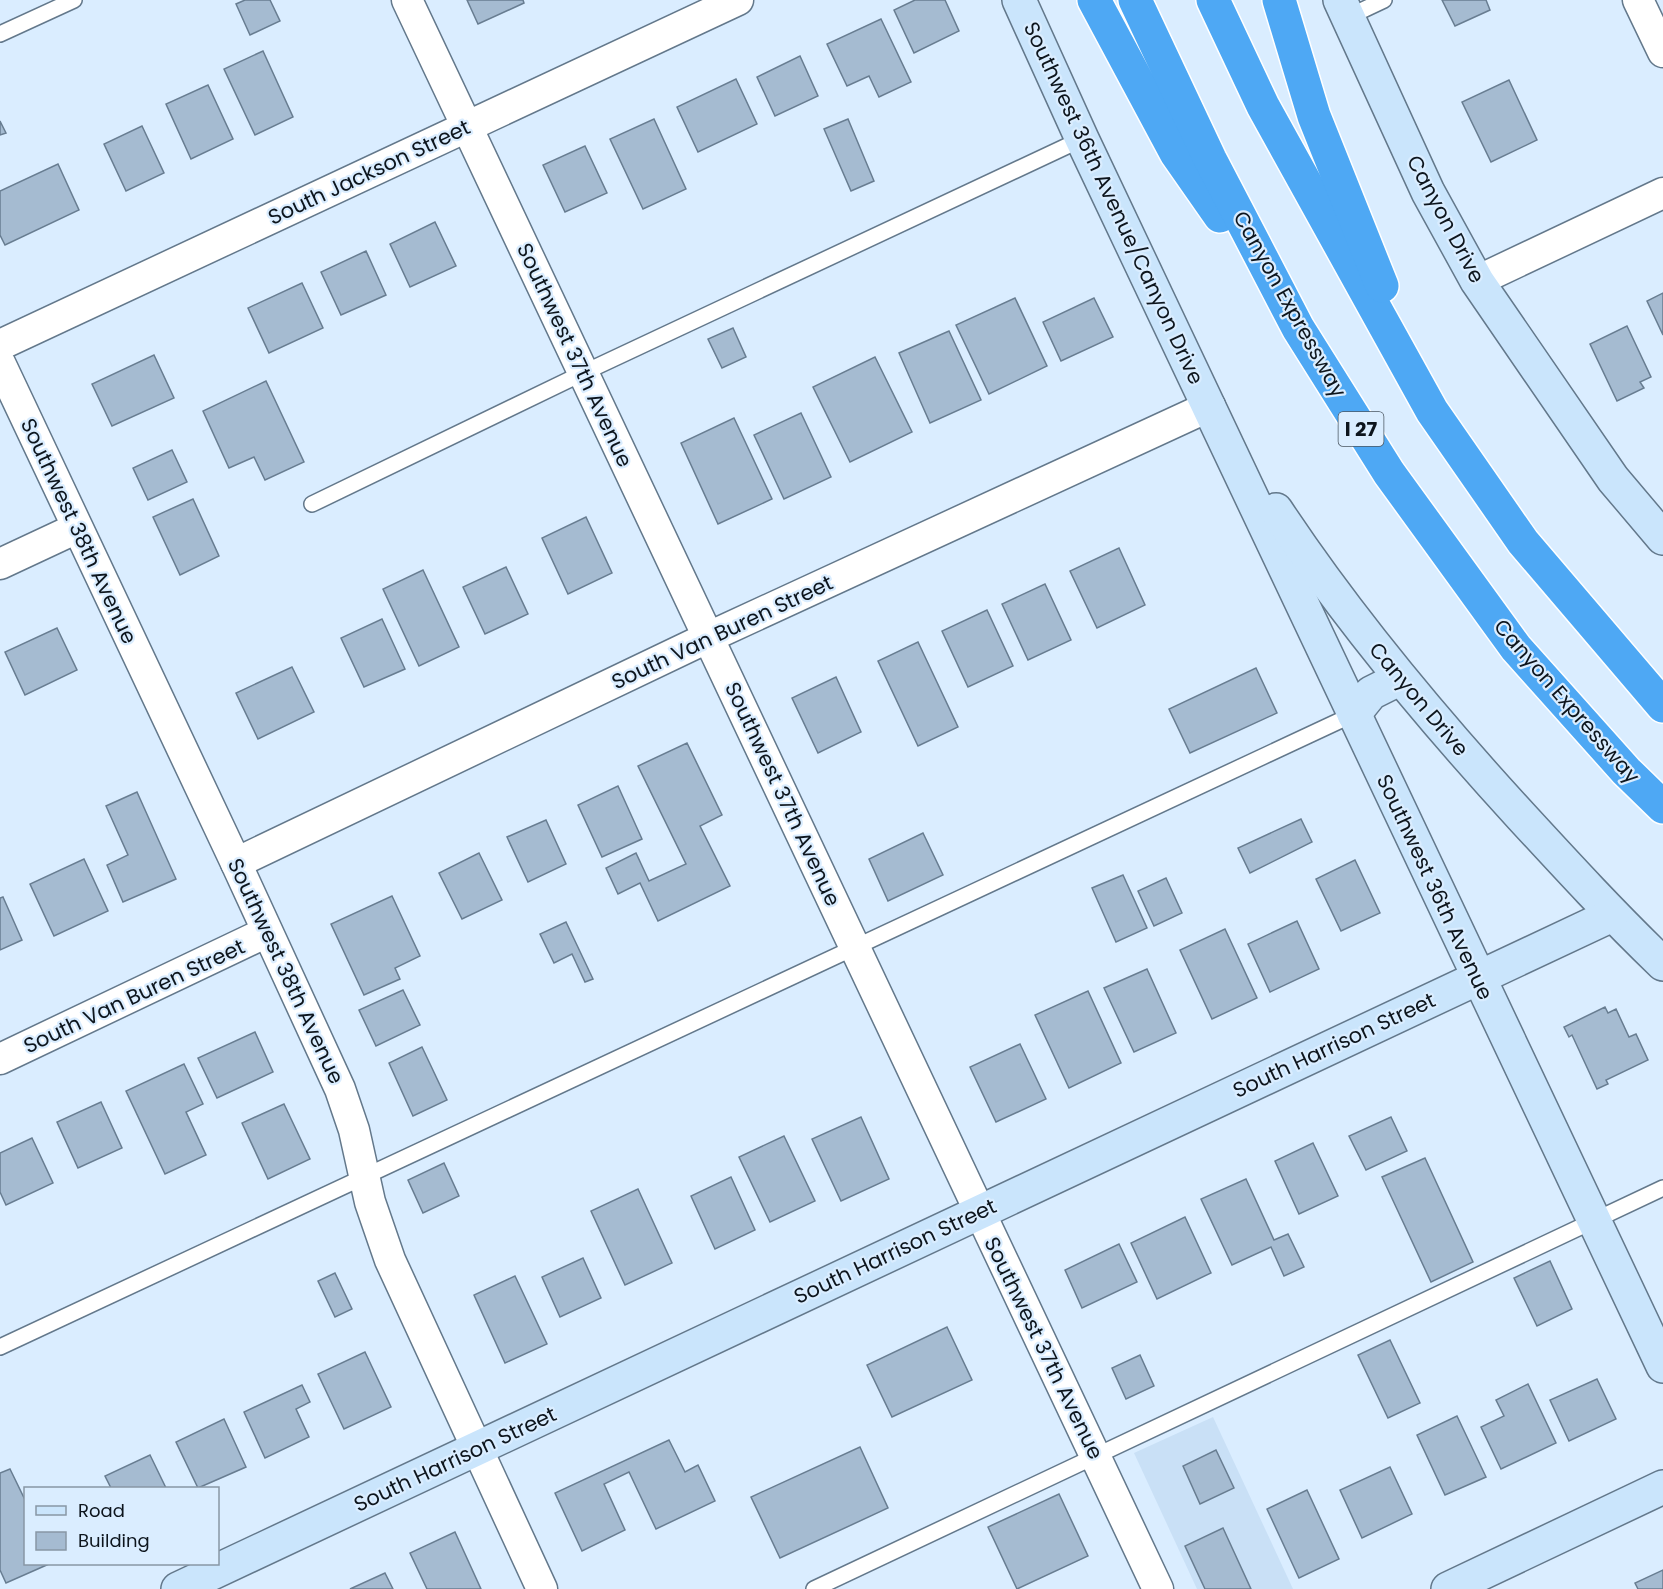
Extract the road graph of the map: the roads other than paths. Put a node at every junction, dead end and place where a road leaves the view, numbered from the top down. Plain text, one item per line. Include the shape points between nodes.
1 (74, 0) edge
2 (407, 0) edge
3 (738, 0) edge
4 (1019, 0) edge
5 (1094, 0) edge
6 (1136, 0) edge
7 (1213, 0) edge
8 (1279, 0) edge
9 (1384, 0) edge
10 (1638, 0) edge
11 (1344, 9) edge
12 (0, 34) edge
13 (1663, 52) edge
14 (466, 126) junction
15 (1082, 139) junction
16 (1663, 193) edge
17 (1477, 281) junction
18 (1298, 328) junction
19 (0, 345) edge
20 (0, 363) edge
21 (583, 373) junction
22 (1210, 406) junction
23 (1431, 411) junction
24 (312, 504) dead end
25 (77, 528) junction
26 (1663, 538) edge
27 (0, 564) edge
28 (709, 637) junction
29 (1399, 679) junction
30 (1663, 706) edge
31 (1354, 714) junction
32 (1663, 807) edge
33 (236, 863) junction
34 (1612, 915) junction
35 (267, 932) junction
36 (854, 947) junction
37 (1663, 964) edge
38 (1478, 977) junction
39 (0, 1059) edge
40 (364, 1178) junction
41 (1663, 1188) edge
42 (979, 1212) junction
43 (1593, 1220) junction
44 (0, 1347) edge
45 (1663, 1366) edge
46 (477, 1448) junction
47 (1096, 1457) junction
48 (1663, 1487) edge
49 (178, 1589) edge
50 (542, 1589) edge
51 (814, 1589) edge
52 (1158, 1589) edge
53 (1448, 1589) edge

1 - 12 lane
2 - 14 street, Southwest 37th Avenue
3 - 14 street, South Jackson Street
4 - 15 main road, Southwest 36th Avenue/Canyon Drive
5 - 18 highway via 1176,153
6 - 18 highway, Canyon Expressway / I 27 via 1210,159
7 - 23 highway via 1263,106
8 - 23 highway via 1314,116
9 - 11 lane
10 - 13 street
11 - 17 main road, Canyon Drive via 1428,192
14 - 19 street, South Jackson Street
14 - 21 street, Southwest 37th Avenue
15 - 21 lane
15 - 22 main road, Southwest 36th Avenue/Canyon Drive
16 - 17 street
17 - 26 main road, Canyon Drive via 1613,479
18 - 32 highway, Canyon Expressway / I 27 via 1389,473 1516,648
20 - 25 street, Southwest 38th Avenue
21 - 24 lane
21 - 28 street, Southwest 37th Avenue
22 - 28 street, South Van Buren Street
22 - 29 main road, Canyon Drive via 1277,512
22 - 31 main road, Southwest 36th Avenue
23 - 30 highway via 1523,542
25 - 27 street
25 - 33 street, Southwest 38th Avenue
28 - 33 street, South Van Buren Street
28 - 36 street, Southwest 37th Avenue
29 - 31 main road via 1371,693
29 - 34 main road, Canyon Drive
31 - 36 lane
31 - 38 main road, Southwest 36th Avenue
33 - 35 street, Southwest 38th Avenue
34 - 37 main road, Canyon Drive
34 - 38 main road, South Harrison Street
35 - 39 street, South Van Buren Street
35 - 40 street, Southwest 38th Avenue via 348,1110
36 - 40 lane
36 - 42 street, Southwest 37th Avenue
38 - 42 main road, South Harrison Street
38 - 43 main road, Southwest 36th Avenue
40 - 44 lane
40 - 46 street, Southwest 38th Avenue via 390,1260
41 - 43 lane
42 - 46 main road, South Harrison Street
42 - 47 street, Southwest 37th Avenue
43 - 45 main road, Southwest 36th Avenue
43 - 47 lane
46 - 49 main road, South Harrison Street
46 - 50 street, Southwest 38th Avenue
47 - 51 lane
47 - 52 street, Southwest 37th Avenue
48 - 53 main road

